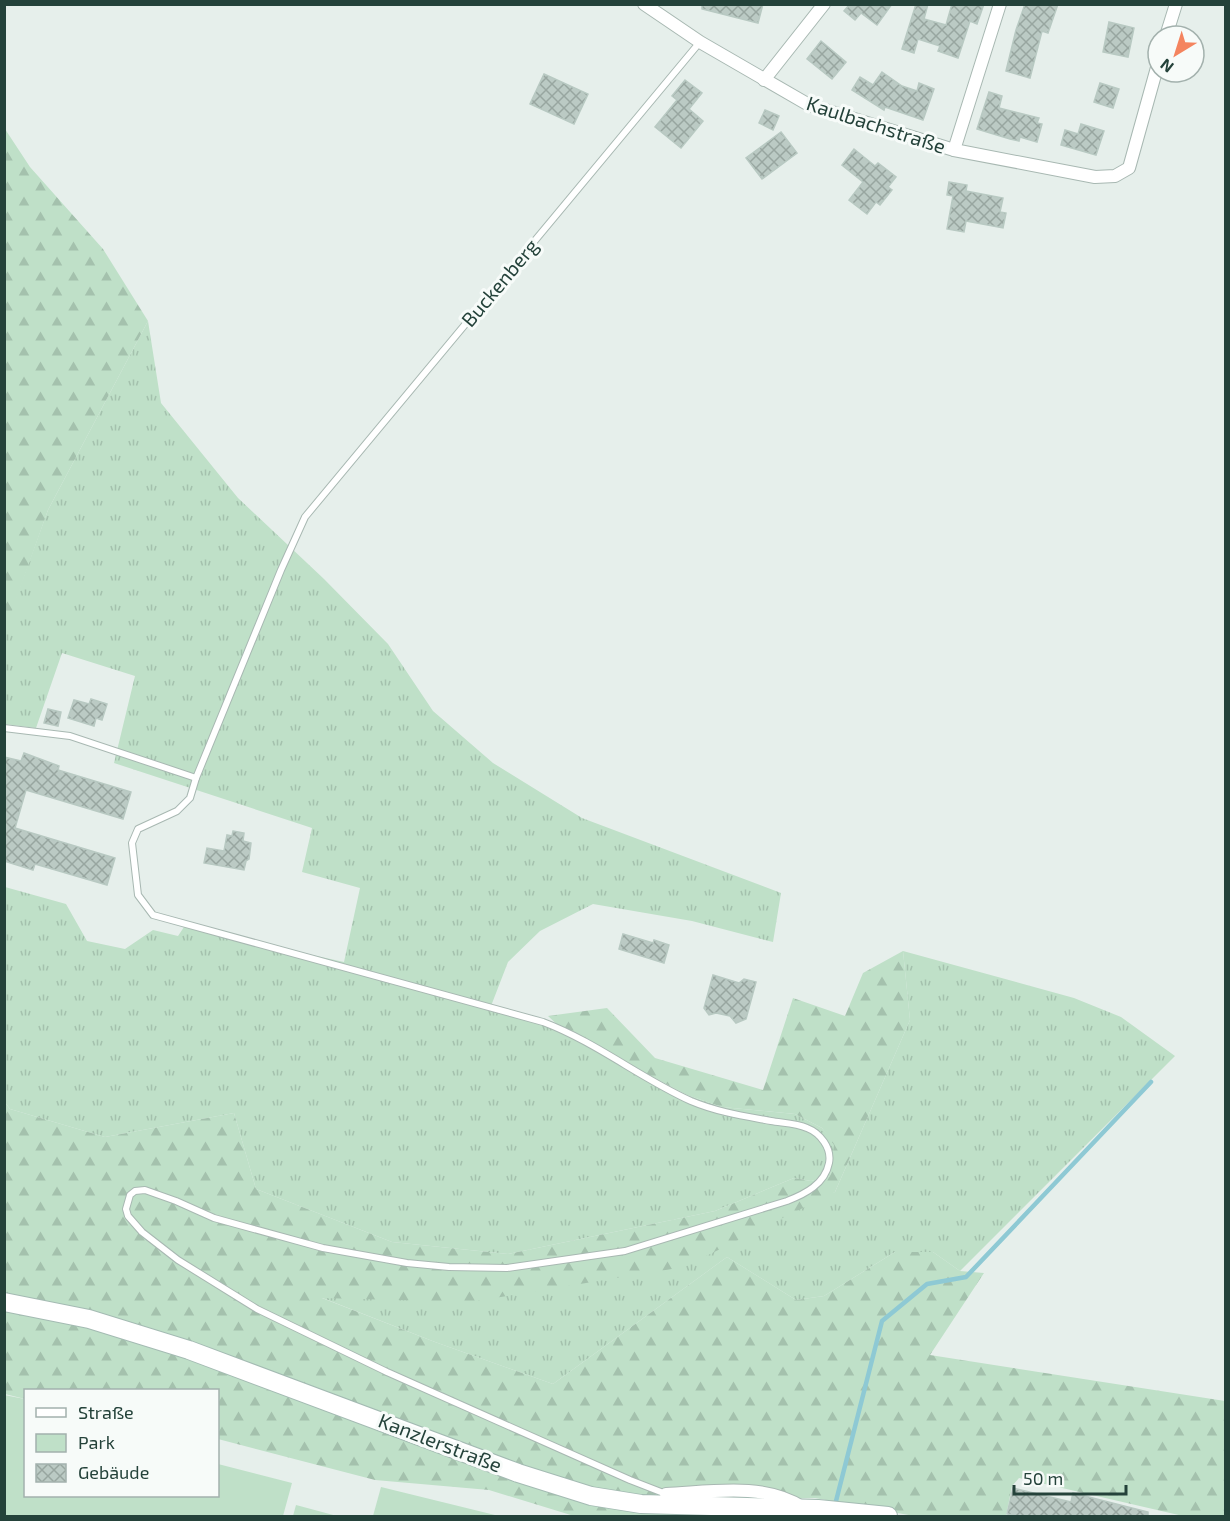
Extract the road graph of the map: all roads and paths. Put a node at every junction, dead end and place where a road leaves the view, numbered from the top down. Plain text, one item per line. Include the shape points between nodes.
1 (644, 4) edge
2 (824, 4) edge
3 (1000, 4) edge
4 (1176, 4) edge
5 (1170, 24) edge
6 (700, 42) junction
7 (764, 80) junction
8 (1152, 84) edge
9 (954, 150) junction
10 (4, 728) edge
11 (196, 778) junction
12 (4, 1302) edge
13 (666, 1494) joint
14 (804, 1508) junction
15 (888, 1516) edge

1 - 6 street, Kaulbachstraße
2 - 7 street
3 - 9 street
4 - 5 street
6 - 7 street, Kaulbachstraße
6 - 11 lane, Buckenberg via 300,525
7 - 9 street, Kaulbachstraße via 809,105
8 - 9 street, Kaulbachstraße via 1129,168 1115,176 1095,177
10 - 11 lane via 70,736
11 - 13 lane, Buckenberg via 190,798 177,811 138,829 132,843 138,896 153,915 543,1022 596,1046 690,1100 734,1114 807,1128 826,1145 830,1160 820,1182 787,1202 626,1251 507,1268 384,1260 214,1218 145,1190 135,1191 129,1199 128,1216 142,1232 178,1260 257,1309 387,1372
12 - 14 main road, Kanzlerstraße via 89,1319 189,1350 518,1473 591,1496 665,1506
13 - 14 street via 762,1492 789,1498
14 - 15 main road, Kanzlerstraße

